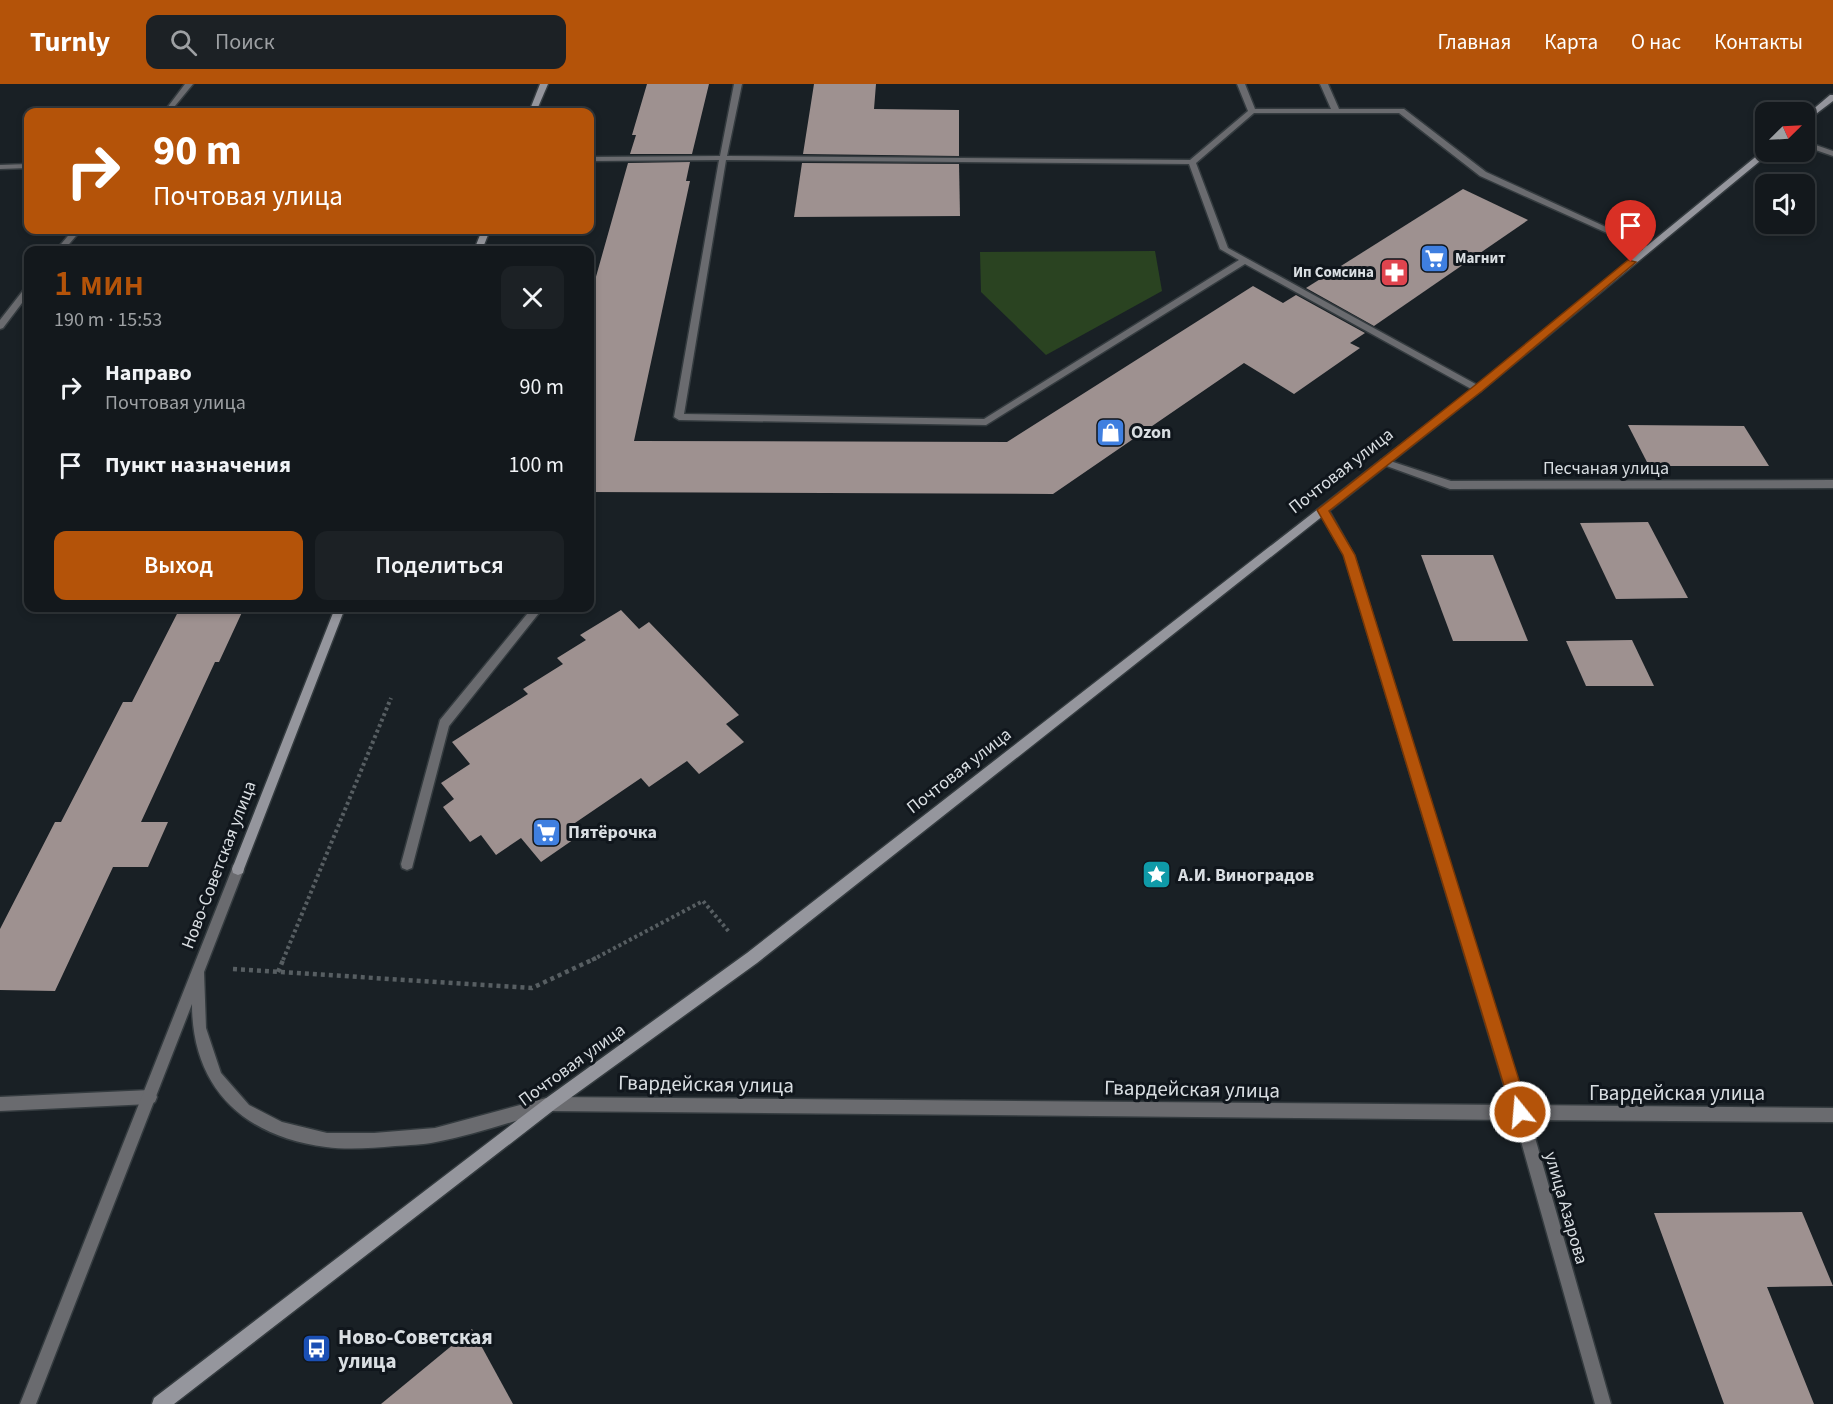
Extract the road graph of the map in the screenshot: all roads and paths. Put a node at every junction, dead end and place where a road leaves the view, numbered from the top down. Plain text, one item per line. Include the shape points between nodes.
1 (189, 84) edge
2 (544, 84) edge
3 (738, 84) edge
4 (1241, 84) edge
5 (1324, 84) edge
6 (1833, 97) edge
7 (170, 108) edge
8 (534, 108) edge
9 (1252, 111) junction
10 (1336, 111) junction
11 (1815, 112) edge
12 (1815, 147) edge
13 (1833, 154) edge
14 (723, 158) junction
15 (594, 159) edge
16 (1192, 162) junction
17 (1755, 162) edge
18 (0, 166) edge
19 (24, 166) edge
20 (74, 234) edge
21 (63, 246) edge
22 (1648, 248) junction
23 (1245, 260) junction
24 (24, 296) edge
25 (0, 326) edge
26 (1478, 389) junction
27 (1383, 462) junction
28 (1833, 484) edge
29 (1323, 510) junction
30 (338, 612) edge
31 (535, 612) edge
32 (392, 698) dead end
33 (407, 864) dead end
34 (238, 869) joint
35 (752, 958) junction
36 (200, 967) junction
37 (278, 972) junction
38 (150, 1096) junction
39 (0, 1104) edge
40 (550, 1104) junction
41 (1520, 1112) junction
42 (1833, 1115) edge
43 (28, 1404) edge
44 (160, 1404) edge
45 (1603, 1404) edge

1 - 7 street
2 - 8 main road
3 - 14 street
4 - 9 street
5 - 10 street
6 - 11 main road
9 - 10 street
9 - 16 street
10 - 22 street via 1401,111 1483,174
12 - 13 street
14 - 15 street
14 - 16 street
14 - 23 street via 679,417 986,422
16 - 23 street via 1224,249
17 - 22 main road, Почтовая улица
18 - 19 street
20 - 21 street
22 - 26 main road, Почтовая улица
23 - 26 street
24 - 25 street
26 - 27 main road, Почтовая улица
27 - 28 street, Песчаная улица via 1450,485
27 - 29 main road, Почтовая улица
29 - 35 main road, Почтовая улица
29 - 41 street, улица Азарова via 1348,555
30 - 34 main road, Ново-Советская улица
31 - 33 street via 444,724
32 - 37 path
34 - 36 street, Ново-Советская улица
35 - 37 path via 703,902 532,988
35 - 40 main road, Почтовая улица
36 - 37 path
36 - 38 street, Ново-Советская улица
36 - 40 street, Гвардейская улица via 199,1028 215,1077 244,1110 280,1129 327,1140 435,1135
38 - 39 street
38 - 43 street, Ново-Советская улица
40 - 41 street, Гвардейская улица
40 - 44 main road, Почтовая улица
41 - 42 street, Гвардейская улица
41 - 45 street, улица Азарова

